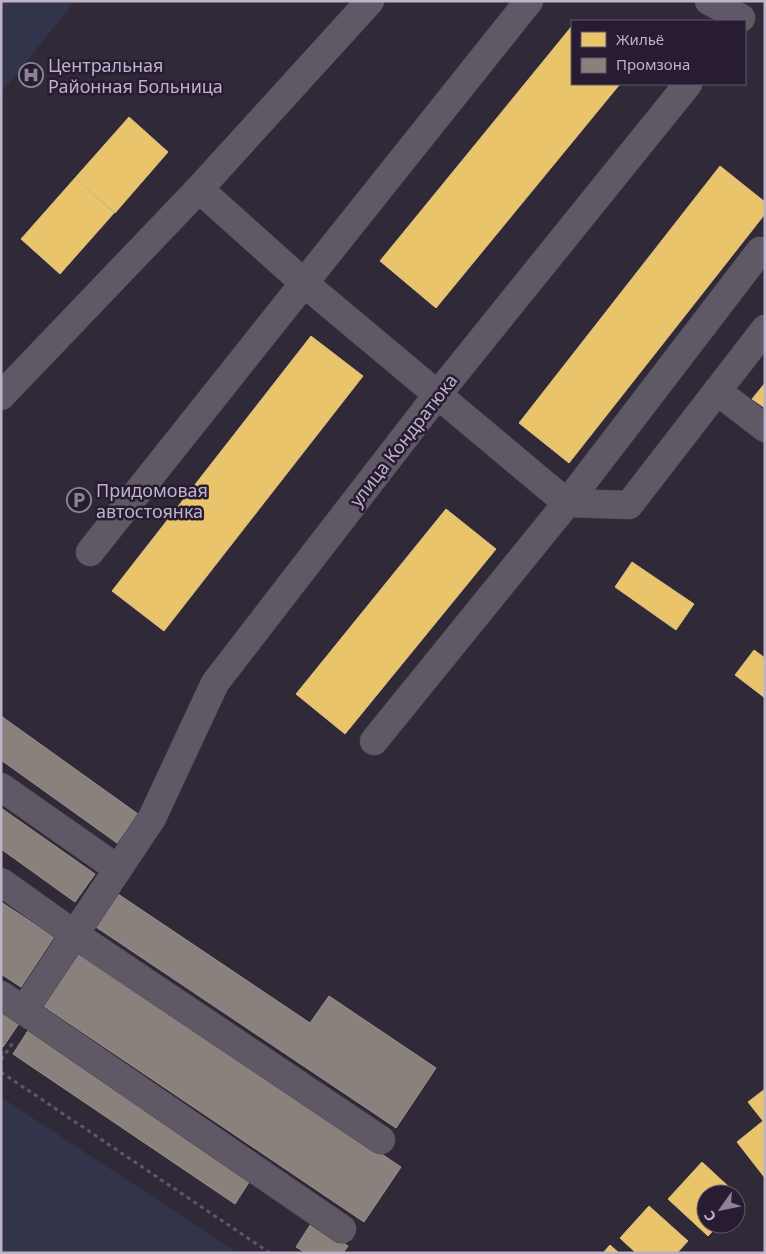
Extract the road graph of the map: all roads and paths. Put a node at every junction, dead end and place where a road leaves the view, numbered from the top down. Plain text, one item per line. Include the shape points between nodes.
1 (529, 1) edge
2 (709, 1) edge
3 (365, 3) edge
4 (745, 14) edge
5 (687, 85) edge
6 (199, 189) junction
7 (760, 251) dead end
8 (304, 283) junction
9 (765, 329) edge
10 (717, 391) junction
11 (438, 394) junction
12 (1, 396) edge
13 (765, 428) edge
14 (567, 503) junction
15 (90, 552) dead end
16 (374, 741) dead end
17 (1, 787) edge
18 (118, 869) junction
19 (1, 882) edge
20 (74, 934) junction
21 (1, 995) edge
22 (24, 1010) junction
23 (1, 1072) edge
24 (381, 1140) dead end
25 (342, 1230) dead end
26 (270, 1253) edge

1 - 8 street
2 - 4 street
3 - 6 street
5 - 11 street, улица Кондратюка
6 - 8 street
6 - 12 street
7 - 14 street
8 - 11 street
8 - 15 street
9 - 10 street
10 - 13 street
10 - 14 street via 629,505
11 - 14 street
11 - 18 street, улица Кондратюка via 215,683 152,818
14 - 16 street
17 - 18 street
18 - 20 street, улица Кондратюка
19 - 20 street
20 - 22 street, улица Кондратюка
20 - 24 street
21 - 22 street
22 - 25 street
23 - 26 path

